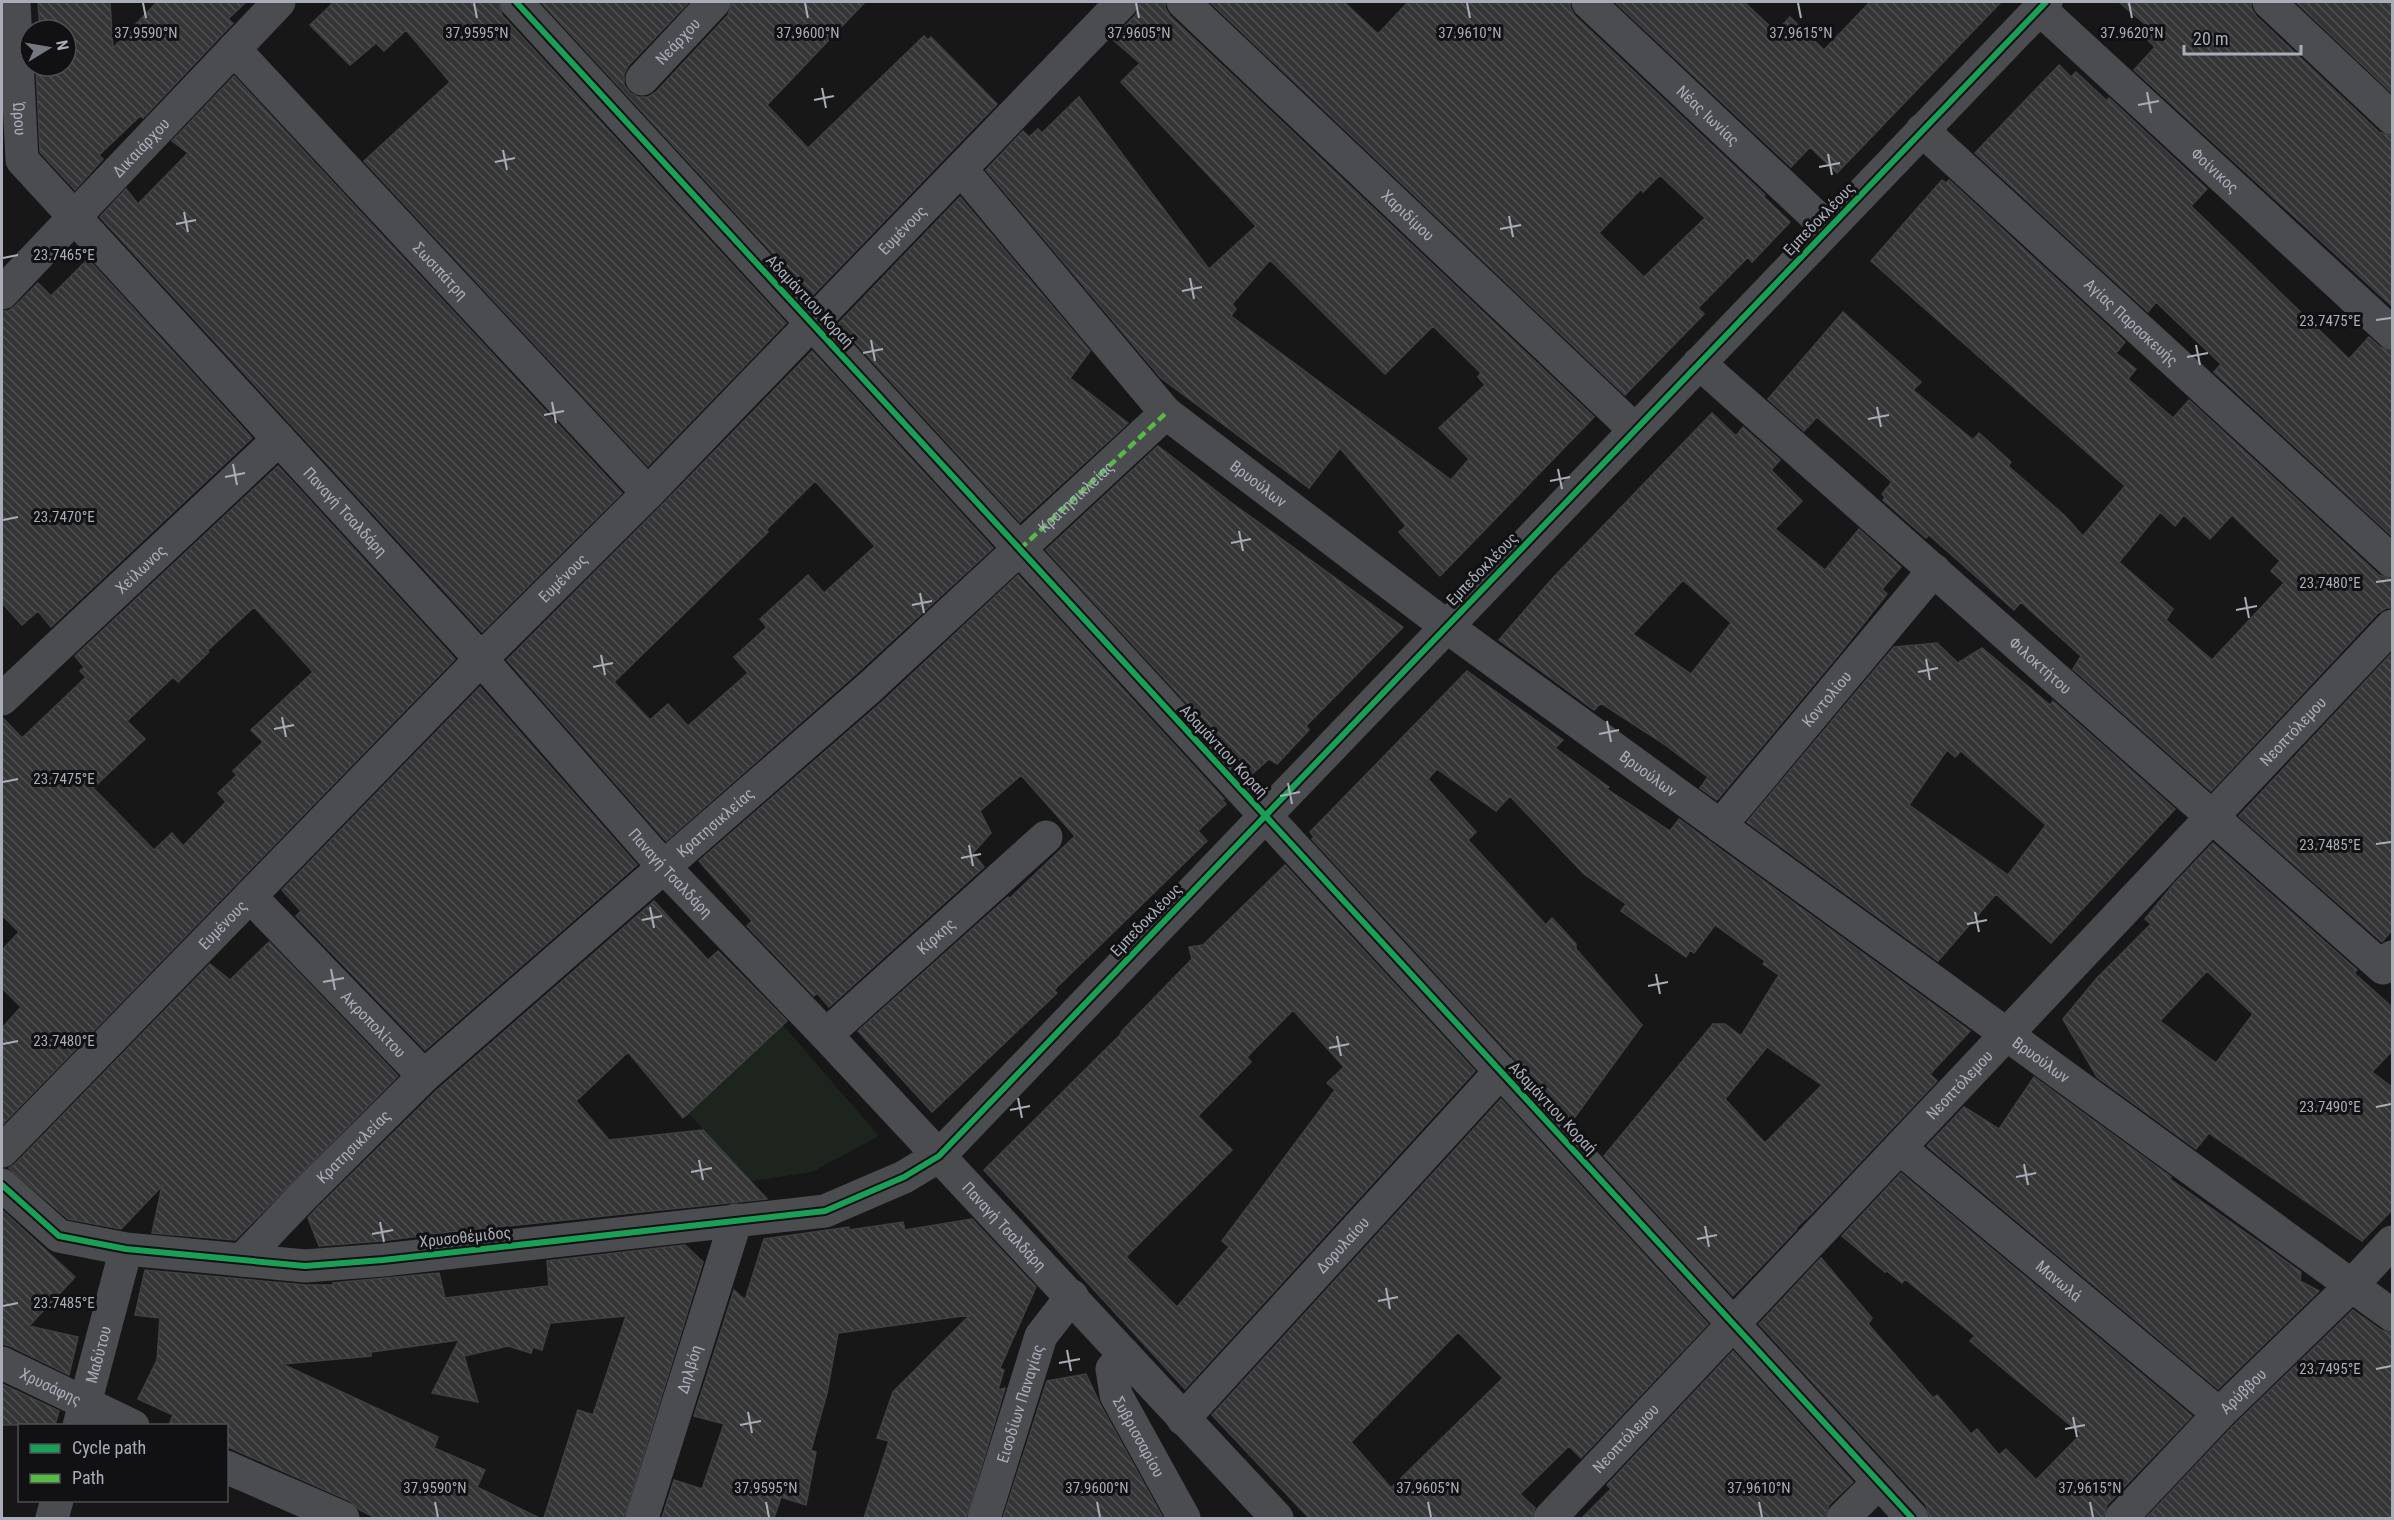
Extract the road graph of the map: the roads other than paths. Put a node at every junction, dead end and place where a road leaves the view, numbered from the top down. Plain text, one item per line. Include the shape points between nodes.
1 (14, 2) edge
2 (279, 2) edge
3 (516, 2) edge
4 (714, 2) edge
5 (1122, 2) edge
6 (1183, 2) edge
7 (1588, 2) edge
8 (2269, 2) edge
9 (2043, 5) edge
10 (8, 38) edge
11 (234, 49) junction
12 (642, 79) dead end
13 (2392, 118) edge
14 (1922, 130) junction
15 (961, 169) junction
16 (73, 217) junction
17 (1828, 228) junction
18 (2, 292) edge
19 (813, 324) junction
20 (2392, 333) edge
21 (1699, 363) junction
22 (1166, 413) junction
23 (1635, 430) junction
24 (279, 439) junction
25 (648, 493) junction
26 (1020, 549) junction
27 (2392, 561) edge
28 (1934, 570) junction
29 (1446, 626) junction
30 (2392, 626) edge
31 (481, 659) junction
32 (2, 699) edge
33 (1265, 815) junction
34 (2214, 816) junction
35 (1720, 826) junction
36 (1046, 837) dead end
37 (663, 866) junction
38 (250, 896) junction
39 (2388, 963) edge
40 (826, 1035) junction
41 (2008, 1035) junction
42 (1501, 1071) junction
43 (423, 1076) junction
44 (1900, 1148) junction
45 (2, 1151) edge
46 (939, 1156) junction
47 (2, 1185) edge
48 (736, 1220) junction
49 (2392, 1242) edge
50 (126, 1250) junction
51 (242, 1260) junction
52 (2352, 1285) junction
53 (1072, 1296) junction
54 (2392, 1315) edge
55 (1733, 1324) junction
56 (1124, 1354) junction
57 (2, 1363) edge
58 (2219, 1414) junction
59 (82, 1415) edge
60 (1183, 1419) junction
61 (128, 1424) edge
62 (228, 1468) edge
63 (1879, 1482) junction
64 (56, 1502) edge
65 (52, 1518) edge
66 (343, 1518) edge
67 (642, 1518) edge
68 (984, 1518) edge
69 (1184, 1518) edge
70 (1276, 1518) edge
71 (1550, 1518) edge
72 (1843, 1518) edge
73 (1912, 1518) edge
74 (2121, 1518) edge

1 - 10 street, Ώρου
2 - 11 street, Δικαιάρχου
3 - 19 street, Αδαμάντιου Κοραή
4 - 12 street, Νεάρχου
5 - 15 street, Ευμένους
6 - 23 street, Χαριδίμου
7 - 17 street, Νέας Ιωνίας
8 - 13 street
9 - 14 street, Εμπεδοκλέους
9 - 20 street, Φοίνικος
10 - 16 street, Ώρου via 22,160
11 - 16 street, Δικαιάρχου
11 - 25 street, Σωσιπάτρη
14 - 17 street, Εμπεδοκλέους
14 - 27 street, Αγίας Παρασκευής
15 - 19 street, Ευμένους
15 - 22 street, Βρυούλων
16 - 18 street, Δικαιάρχου
16 - 24 street, Παναγή Τσαλδάρη
17 - 21 street, Εμπεδοκλέους
19 - 25 street, Ευμένους
19 - 26 street, Αδαμάντιου Κοραή
21 - 23 street, Εμπεδοκλέους
21 - 28 street, Φιλοκτήτου
22 - 26 street, Κρατησικλείας
22 - 29 street, Βρυούλων
23 - 29 street, Εμπεδοκλέους
24 - 31 street, Παναγή Τσαλδάρη
24 - 32 street, Χείλωνος
25 - 31 street, Ευμένους
26 - 33 street, Αδαμάντιου Κοραή
26 - 37 street, Κρατησικλείας via 869,688
28 - 34 street, Φιλοκτήτου
28 - 35 street, Κοντολίου
29 - 33 street, Εμπεδοκλέους
29 - 35 street, Βρυούλων
30 - 34 street, Νεοπτόλεμου
31 - 37 street, Παναγή Τσαλδάρη
31 - 38 street, Ευμένους
33 - 42 street, Αδαμάντιου Κοραή
33 - 46 street, Εμπεδοκλέους
34 - 39 street, Φιλοκτήτου
34 - 41 street, Νεοπτόλεμου
35 - 41 street, Βρυούλων
36 - 40 street, Κίρκης
37 - 40 street, Παναγή Τσαλδάρη
37 - 43 street, Κρατησικλείας
38 - 43 street, Ακροπολίτου
38 - 45 street, Ευμένους
40 - 46 street, Παναγή Τσαλδάρη
41 - 44 street, Νεοπτόλεμου
41 - 52 street, Βρυούλων
42 - 55 street, Αδαμάντιου Κοραή
42 - 60 street, Δορυλαίου
43 - 51 street, Κρατησικλείας
44 - 55 street, Νεοπτόλεμου
44 - 58 street, Μανωλά
46 - 48 street, Χρυσοθέμιδος via 904,1177 825,1210
46 - 53 street, Παναγή Τσαλδάρη
47 - 50 street, Χρυσοθέμιδος via 59,1236
48 - 51 street, Χρυσοθέμιδος via 371,1261 305,1266
48 - 67 street, Δηλβόη
49 - 52 street, Αρύββου
50 - 51 street, Χρυσοθέμιδος
50 - 59 street, Μαδύτου
52 - 54 street, Βρυούλων
52 - 58 street, Αρύββου
53 - 56 street, Παναγή Τσαλδάρη
53 - 68 street, Εισοδίων Παναγίας via 1041,1336
55 - 63 street, Αδαμάντιου Κοραή
55 - 71 street, Νεοπτόλεμου
56 - 60 street, Παναγή Τσαλδάρη
56 - 69 street, Συβρισσαρίου via 1112,1369 1116,1395
57 - 59 street, Χρυσάφης
58 - 74 street, Αρύββου
59 - 61 street, Χρυσάφης
60 - 70 street, Παναγή Τσαλδάρη
62 - 66 street
63 - 72 street
63 - 73 street, Αδαμάντιου Κοραή
64 - 65 street

